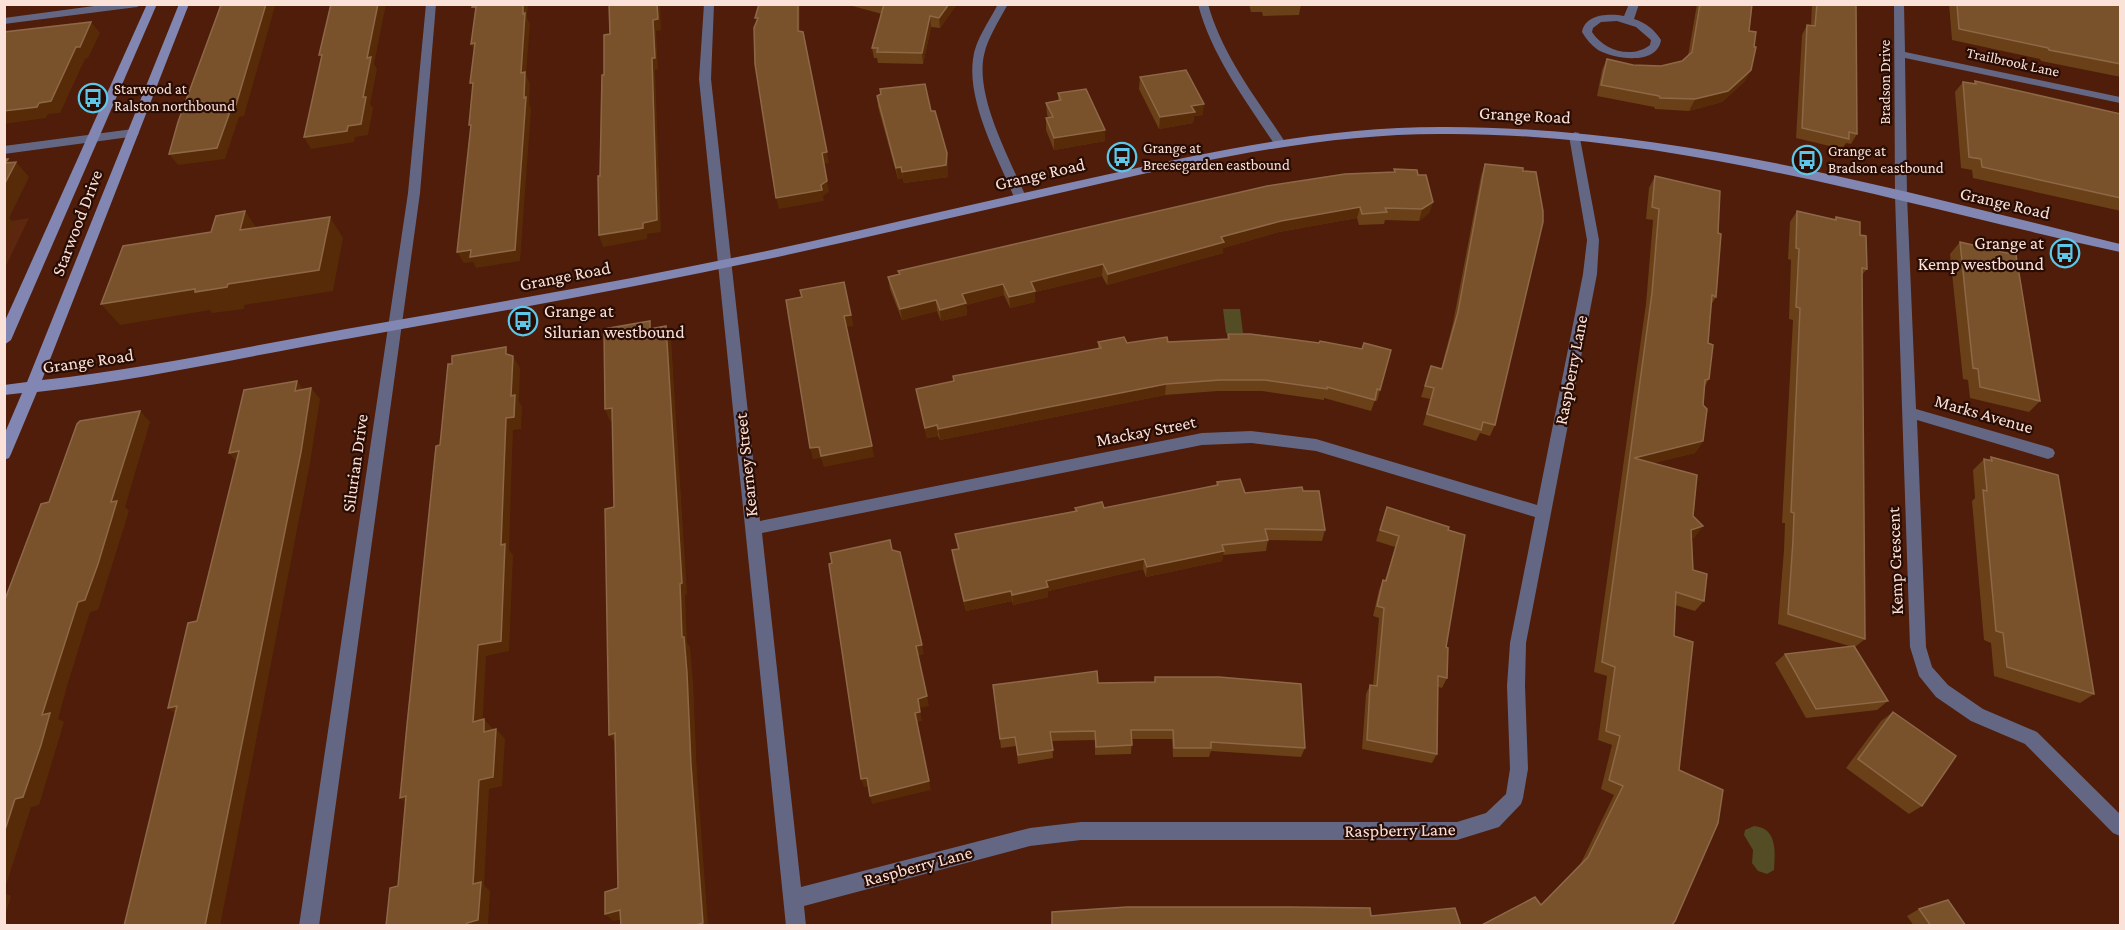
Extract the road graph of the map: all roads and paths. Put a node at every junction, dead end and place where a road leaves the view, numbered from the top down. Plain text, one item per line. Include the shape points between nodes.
1 (137, 4) edge
2 (152, 4) edge
3 (184, 4) edge
4 (431, 4) edge
5 (709, 4) edge
6 (1003, 4) edge
7 (1203, 4) edge
8 (1634, 4) edge
9 (1899, 4) edge
10 (1628, 20) junction
11 (4, 21) edge
12 (1899, 54) junction
13 (2121, 100) edge
14 (133, 133) junction
15 (1575, 136) junction
16 (95, 138) junction
17 (1279, 142) junction
18 (4, 150) edge
19 (1901, 196) junction
20 (1020, 197) junction
21 (2121, 248) edge
22 (725, 265) junction
23 (394, 326) junction
24 (4, 340) edge
25 (33, 387) junction
26 (4, 390) edge
27 (1909, 412) junction
28 (2048, 453) dead end
29 (4, 454) edge
30 (1543, 513) junction
31 (752, 529) junction
32 (2121, 827) edge
33 (793, 899) junction
34 (309, 926) edge
35 (796, 926) edge

1 - 11 street
2 - 16 main road, Starwood Drive
3 - 14 main road, Starwood Drive
4 - 23 street, Silurian Drive via 414,193
5 - 22 street, Kearney Street via 705,78
6 - 20 street via 981,46 976,71 980,94
7 - 17 street via 1218,42
8 - 10 street
9 - 12 street, Bradson Drive
10 - 10 street via 1598,20 1587,32 1594,43 1611,52 1634,55 1651,50 1656,40 1653,34
12 - 13 street, Trailbrook Lane
12 - 19 street, Bradson Drive
14 - 16 street
14 - 25 main road, Starwood Drive
15 - 17 main road, Grange Road via 1439,130
15 - 19 main road, Grange Road via 1768,165
15 - 30 street, Raspberry Lane via 1592,252
16 - 18 street
16 - 24 main road, Starwood Drive
17 - 20 main road, Grange Road
19 - 21 main road, Grange Road
19 - 27 street, Kemp Crescent
20 - 22 main road, Grange Road
22 - 23 main road, Grange Road
22 - 31 street, Kearney Street
23 - 25 main road, Grange Road
23 - 34 street, Silurian Drive
25 - 26 main road, Grange Road
25 - 29 main road, Starwood Drive
27 - 28 street, Marks Avenue
27 - 32 street, Kemp Crescent via 1918,647 1925,671 1942,691 1977,715 2031,738
30 - 31 street, Mackay Street via 1316,445 1251,437 1202,439
30 - 33 street, Raspberry Lane via 1518,643 1519,769 1514,798 1492,821 1457,831 1081,831 1030,837
31 - 33 street, Kearney Street
33 - 35 street, Kearney Street

